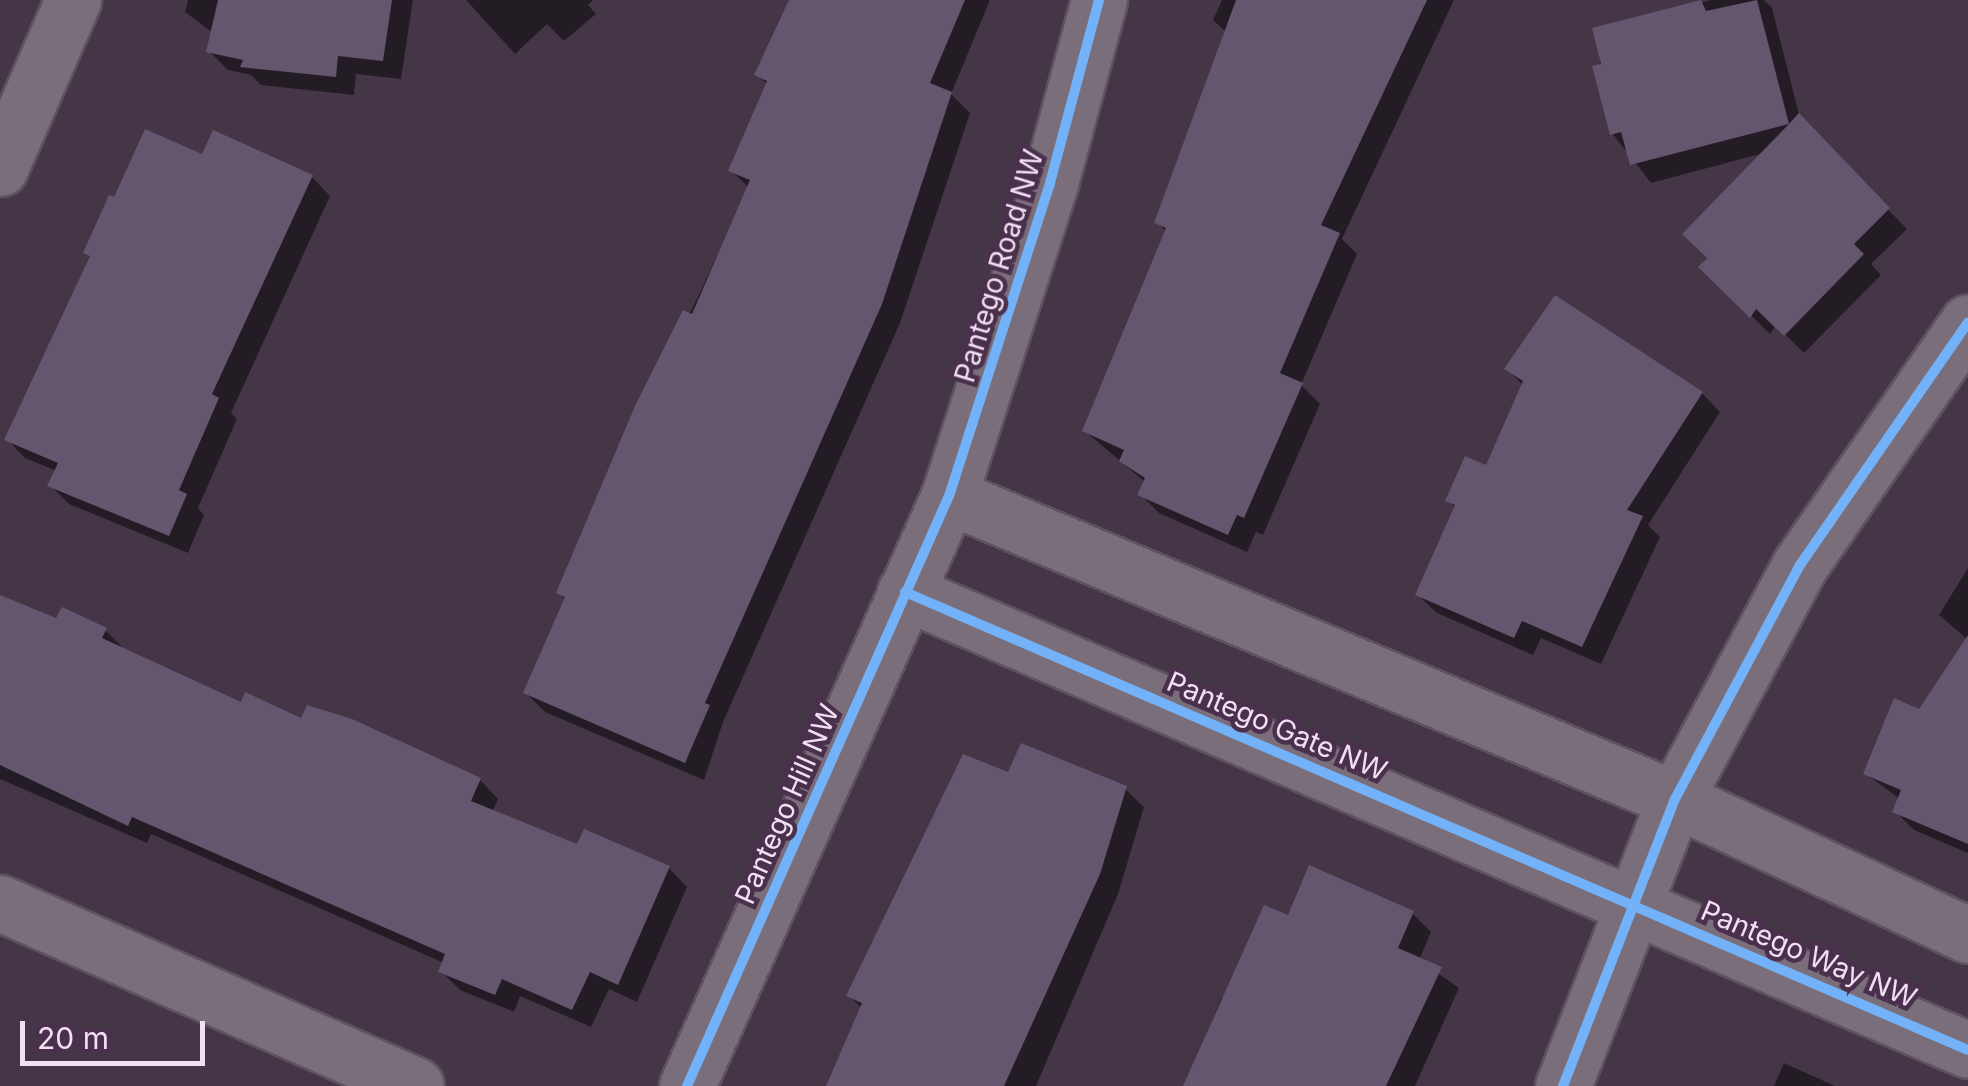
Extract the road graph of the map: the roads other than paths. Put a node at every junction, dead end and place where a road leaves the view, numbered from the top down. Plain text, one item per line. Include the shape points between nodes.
1 (72, 0) edge
2 (1099, 0) edge
3 (0, 168) edge
4 (1968, 322) edge
5 (939, 518) junction
6 (905, 592) junction
7 (1676, 799) junction
8 (0, 902) edge
9 (1632, 902) junction
10 (1968, 935) edge
11 (1968, 1050) edge
12 (416, 1086) edge
13 (687, 1086) edge
14 (1563, 1086) edge

1 - 3 street
2 - 5 street, Pantego Road NW via 1050,183
4 - 7 street via 1800,566
5 - 6 street, Pantego Hill NW
5 - 7 street
6 - 9 street, Pantego Gate NW
6 - 13 street, Pantego Hill NW
7 - 9 street
7 - 10 street
8 - 12 street
9 - 11 street, Pantego Way NW
9 - 14 street

